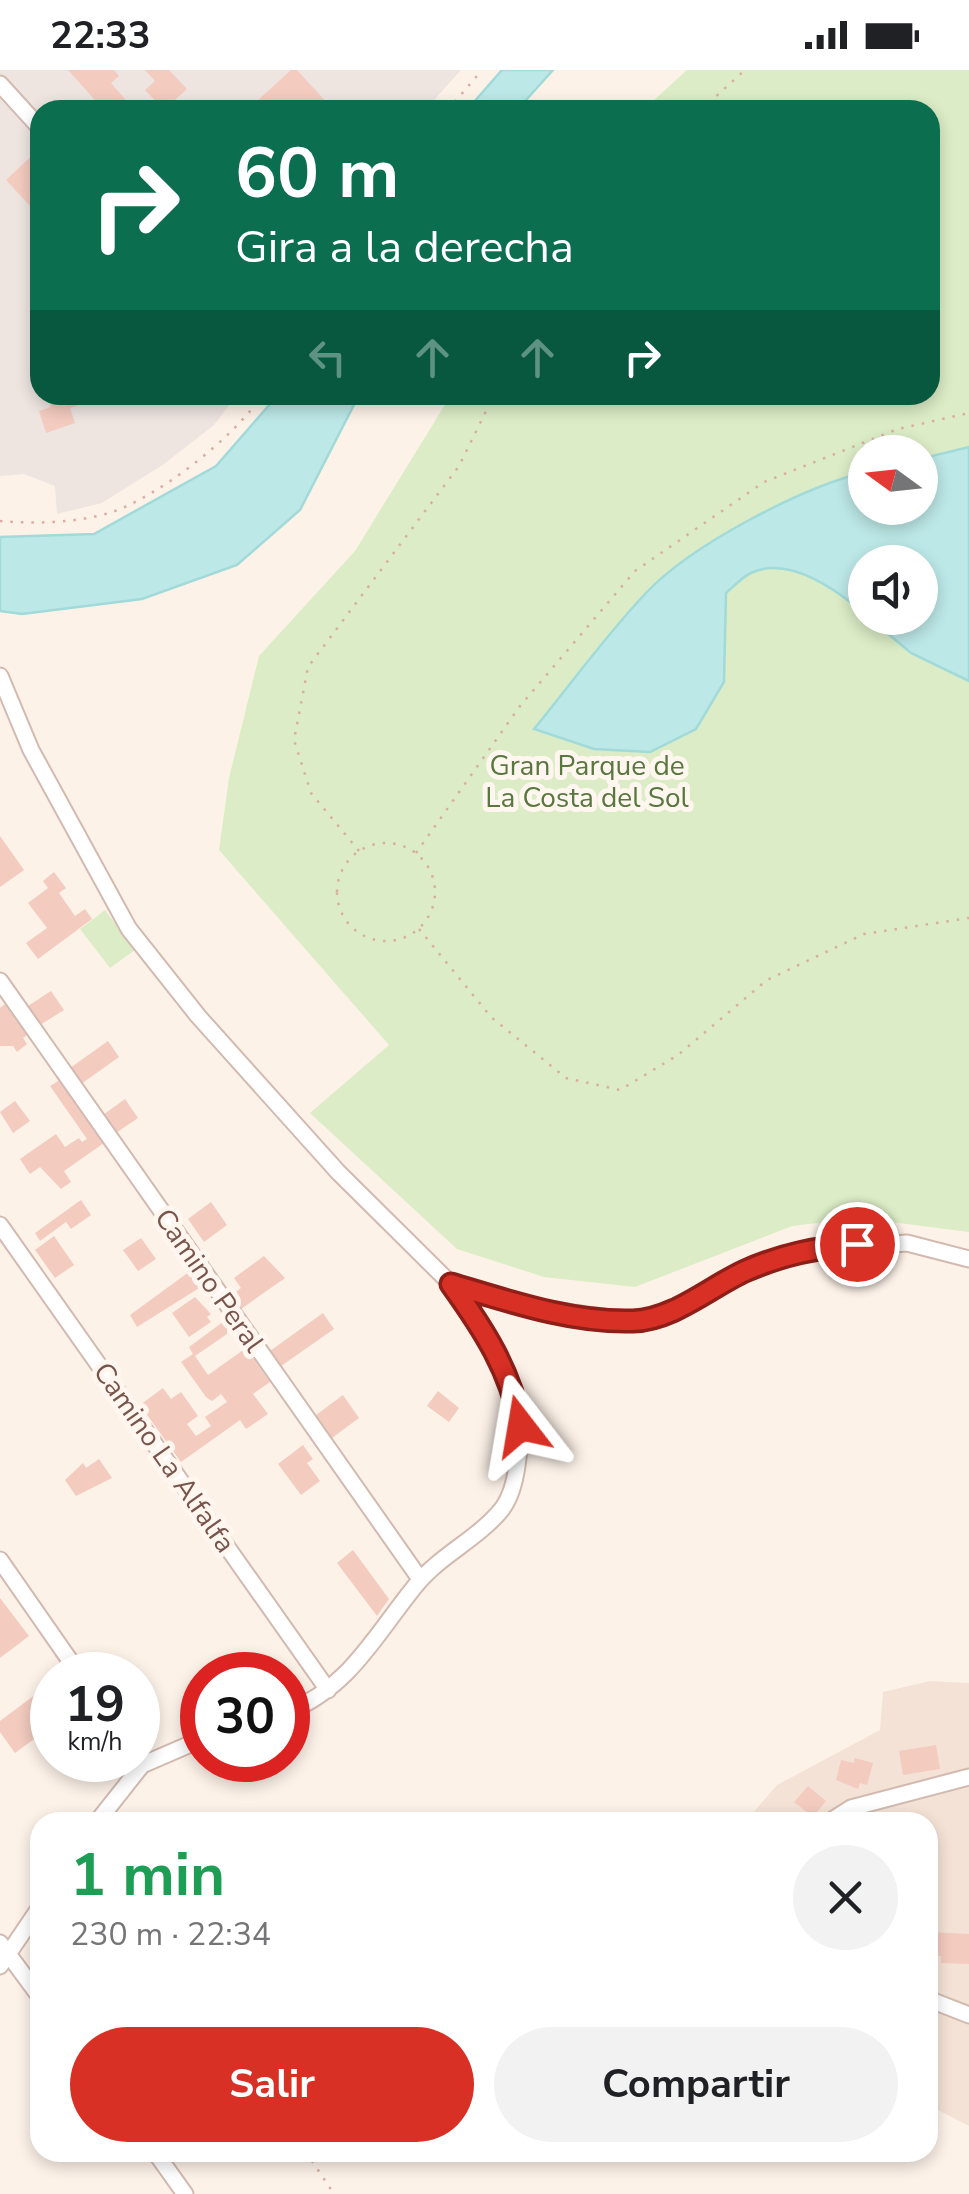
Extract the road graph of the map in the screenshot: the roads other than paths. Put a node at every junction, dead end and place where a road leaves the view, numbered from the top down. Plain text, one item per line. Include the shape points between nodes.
1 (0, 84) edge
2 (30, 117) edge
3 (0, 676) edge
4 (0, 981) edge
5 (0, 1225) edge
6 (969, 1259) edge
7 (451, 1284) junction
8 (0, 1560) edge
9 (420, 1578) junction
10 (64, 1652) edge
11 (328, 1690) junction
12 (310, 1700) edge
13 (969, 1778) edge
14 (126, 1782) edge
15 (104, 1812) edge
16 (845, 1812) edge
17 (30, 1920) edge
18 (3, 1954) edge
19 (30, 1985) edge
20 (938, 2003) edge
21 (969, 2015) edge
22 (162, 2162) edge
23 (186, 2194) edge

1 - 2 street
3 - 7 street via 30,750 130,929 338,1172
4 - 9 street, Camino Peral
5 - 11 street, Camino La Alfalfa
6 - 7 street via 907,1242 795,1251 636,1322 524,1306
7 - 9 street via 505,1368 520,1449 505,1505
8 - 10 street
9 - 11 street via 354,1669
11 - 12 street
13 - 16 street
14 - 15 street
17 - 18 street
18 - 19 street
20 - 21 street
22 - 23 street

